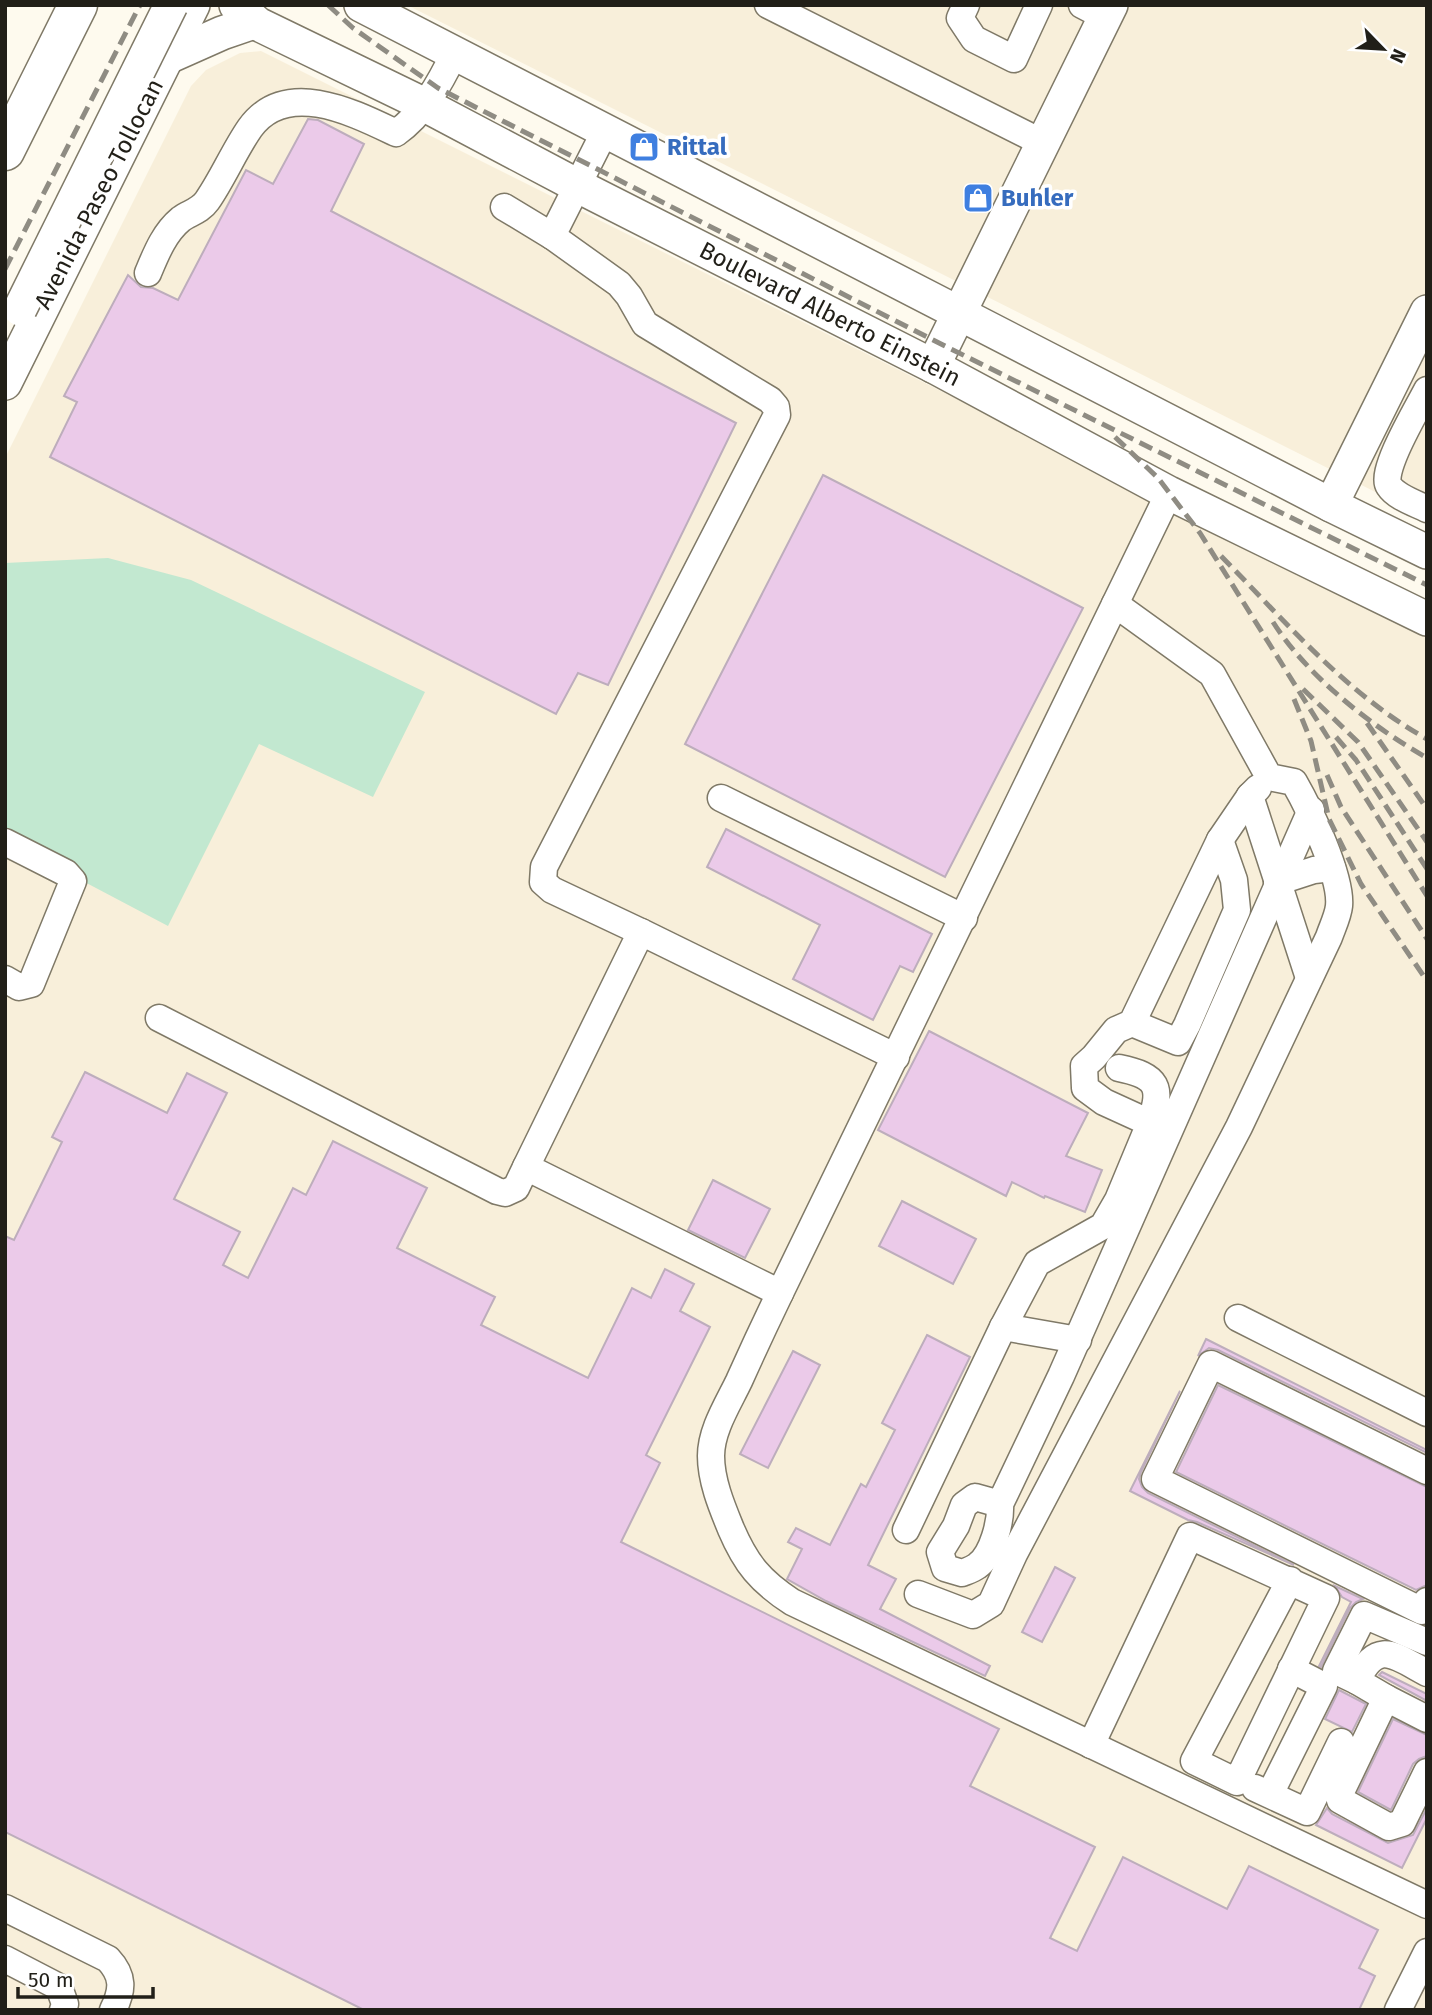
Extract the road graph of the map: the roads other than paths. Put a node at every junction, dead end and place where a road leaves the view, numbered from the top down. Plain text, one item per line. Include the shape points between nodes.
1 (78, 5) edge
2 (163, 5) edge
3 (171, 5) edge
4 (193, 5) edge
5 (361, 5) edge
6 (768, 5) edge
7 (966, 5) edge
8 (1039, 5) edge
9 (1099, 9) edge
10 (249, 17) edge
11 (454, 54) junction
12 (168, 57) junction
13 (419, 109) junction
14 (605, 131) junction
15 (1043, 143) junction
16 (5, 151) edge
17 (575, 192) junction
18 (504, 206) dead end
19 (552, 236) junction
20 (148, 273) dead end
21 (1427, 312) edge
22 (960, 313) junction
23 (5, 340) edge
24 (933, 366) junction
25 (5, 383) edge
26 (1427, 390) edge
27 (1168, 493) junction
28 (1331, 505) junction
29 (1427, 509) edge
30 (1427, 552) edge
31 (1115, 604) junction
32 (1427, 619) edge
33 (1269, 777) junction
34 (1250, 796) junction
35 (721, 798) dead end
36 (1311, 810) junction
37 (1220, 841) junction
38 (5, 842) edge
39 (1332, 868) junction
40 (1277, 882) junction
41 (964, 918) junction
42 (641, 932) junction
43 (1309, 978) junction
44 (5, 979) edge
45 (159, 1018) dead end
46 (1132, 1023) junction
47 (1178, 1042) junction
48 (1202, 1054) junction
49 (896, 1057) junction
50 (1094, 1057) junction
51 (1119, 1068) junction
52 (1104, 1102) junction
53 (1150, 1123) junction
54 (526, 1167) junction
55 (780, 1293) junction
56 (1238, 1318) dead end
57 (1003, 1327) junction
58 (1077, 1340) junction
59 (1427, 1413) edge
60 (1427, 1471) edge
61 (1000, 1503) junction
62 (956, 1526) junction
63 (906, 1530) dead end
64 (1003, 1549) junction
65 (1290, 1580) junction
66 (918, 1594) dead end
67 (1425, 1608) edge
68 (1262, 1632) junction
69 (1427, 1642) edge
70 (1296, 1660) junction
71 (1427, 1673) edge
72 (1357, 1681) junction
73 (1386, 1698) junction
74 (1427, 1719) edge
75 (1342, 1742) dead end
76 (1091, 1745) junction
77 (1427, 1772) edge
78 (1237, 1782) junction
79 (1270, 1794) junction
80 (1427, 1905) edge
81 (5, 1908) edge
82 (5, 1959) edge
83 (1425, 1959) edge
84 (1402, 2009) edge
85 (64, 2010) edge
86 (113, 2010) edge

1 - 16 highway
2 - 12 main road
3 - 23 main road, Avenida Paseo Tollocan, bridge
4 - 12 main road, Avenida Paseo Tollocan
5 - 11 main road
6 - 15 street
7 - 8 street via 960,18 974,39 1014,60
9 - 15 main road
10 - 12 main road
10 - 13 main road, Boulevard Alberto Einstein
11 - 13 street via 438,88
11 - 14 main road
12 - 25 main road, Avenida Paseo Tollocan
13 - 17 main road, Boulevard Alberto Einstein
13 - 20 street via 396,133 328,104 282,105 265,113 251,127 206,203 167,234
14 - 17 street
14 - 22 main road
15 - 22 main road
17 - 19 street
17 - 24 main road, Boulevard Alberto Einstein
18 - 19 street
19 - 42 street via 619,284 645,324 770,400 777,410 544,867 543,883 552,890
21 - 28 main road
22 - 24 main road
22 - 28 main road
24 - 27 main road, Boulevard Alberto Einstein
26 - 29 street via 1386,478 1395,492
27 - 31 street
27 - 32 main road, Boulevard Alberto Einstein
28 - 30 main road
31 - 33 street via 1212,674
31 - 41 street
33 - 34 street
33 - 36 street via 1294,782
34 - 37 street
34 - 40 street
35 - 41 street
36 - 39 street
36 - 40 street
37 - 46 street
37 - 47 street via 1234,880 1237,909
38 - 44 street via 74,881 31,984 19,987
39 - 40 street
39 - 43 street via 1339,905
40 - 43 street
40 - 48 street
41 - 49 street
42 - 49 street
42 - 54 street
43 - 64 street via 1239,1127
45 - 54 street via 497,1191 516,1188
46 - 47 street
46 - 50 street via 1116,1030
47 - 48 street
48 - 58 street
49 - 55 street
50 - 51 street
50 - 52 street via 1084,1066 1085,1088
51 - 52 street via 1123,1079
51 - 53 street via 1148,1078 1156,1086
52 - 53 street
53 - 57 street via 1118,1200 1102,1226 1037,1264
54 - 55 street
55 - 76 street via 712,1442 711,1458 723,1508 755,1574 792,1602
56 - 59 street
57 - 58 street
57 - 63 street
58 - 61 street
60 - 67 street via 1211,1364 1155,1479
61 - 62 street via 975,1497 964,1505
61 - 64 street
62 - 64 street
62 - 64 street via 940,1552 945,1567 962,1573
64 - 66 street via 991,1604 973,1615
65 - 68 street
65 - 70 street via 1326,1598
65 - 76 street via 1190,1536
68 - 70 street
68 - 78 street via 1194,1761
69 - 72 street via 1364,1615 1336,1671
70 - 78 street
70 - 79 street via 1324,1686
71 - 72 street via 1384,1654 1364,1665
72 - 73 street
73 - 74 street
73 - 77 street via 1340,1800 1396,1827
75 - 79 street via 1307,1812
76 - 80 street
78 - 79 street
81 - 86 street via 108,1959 121,1982
82 - 85 street via 59,1987
83 - 84 street

